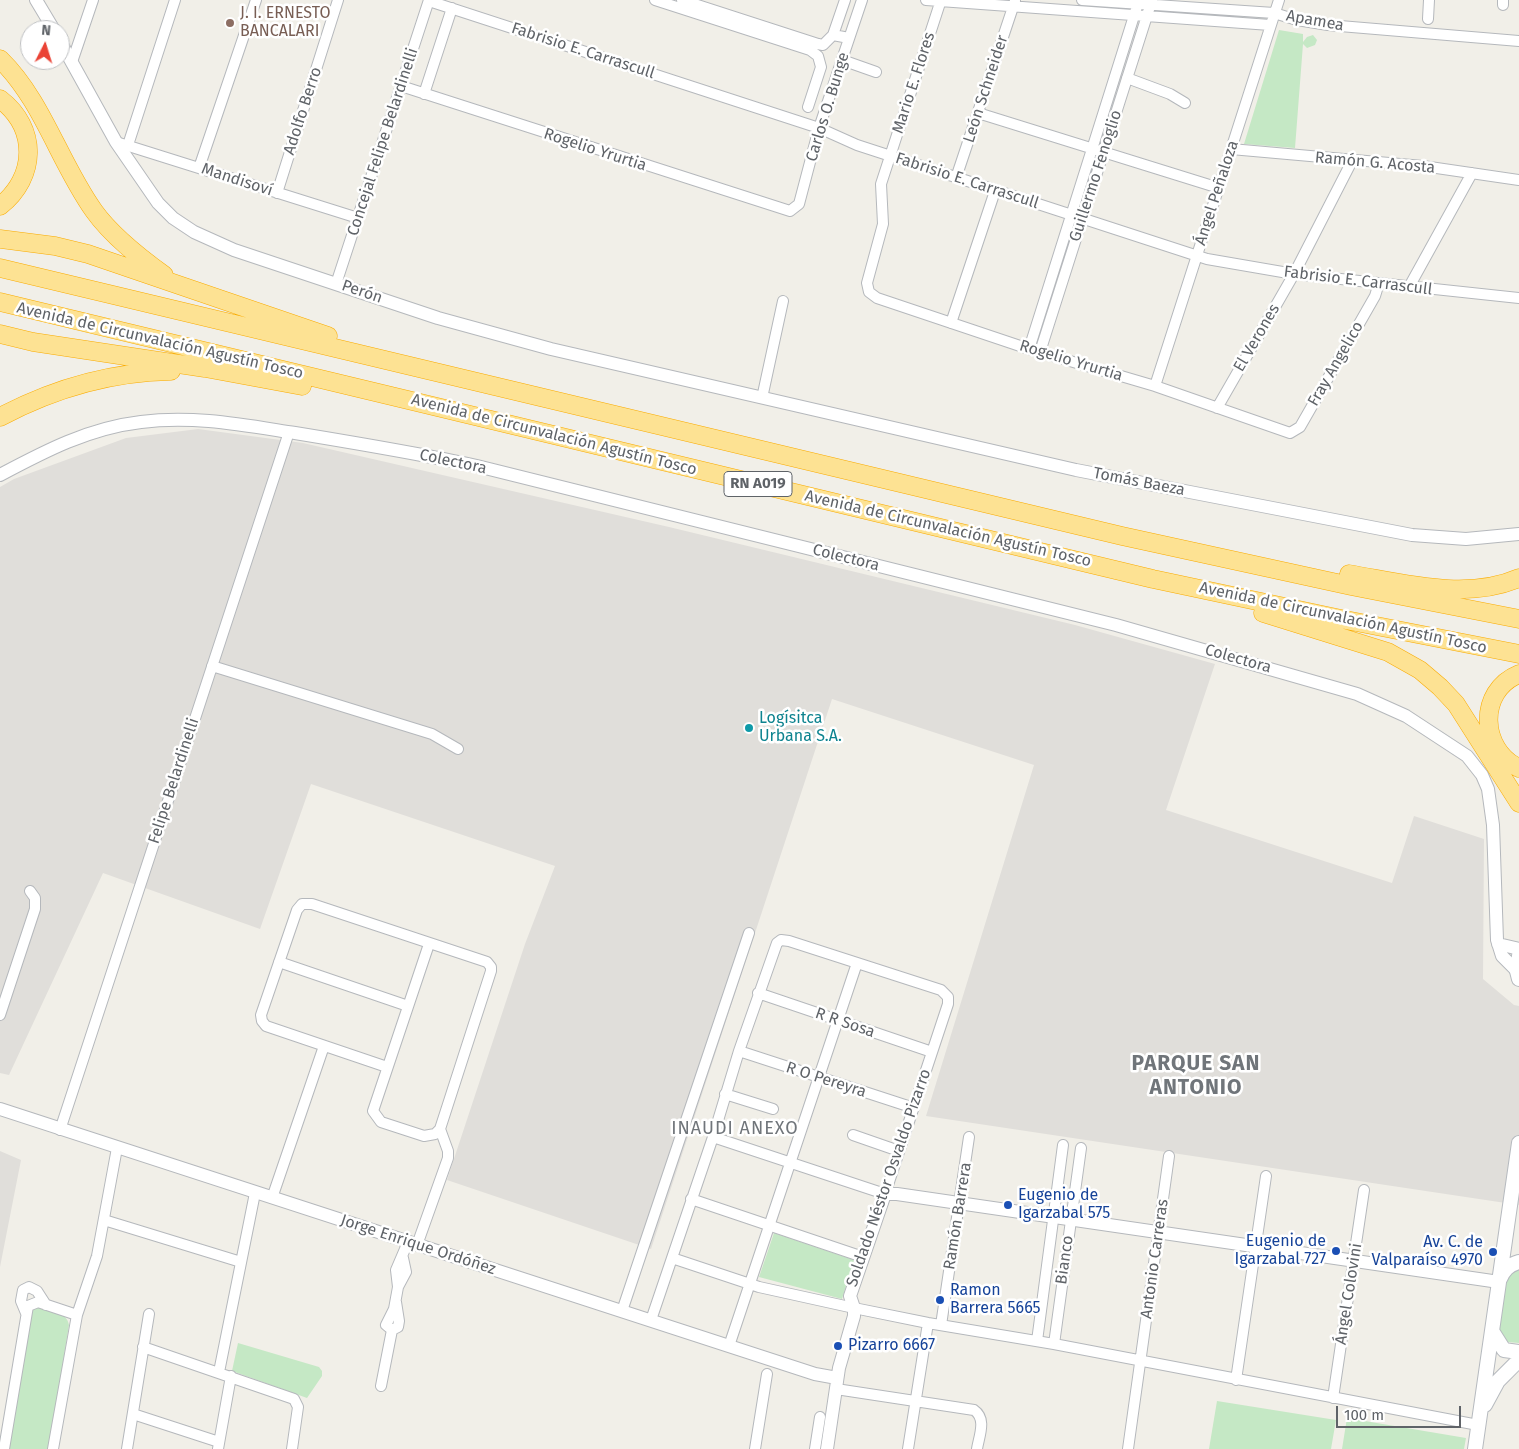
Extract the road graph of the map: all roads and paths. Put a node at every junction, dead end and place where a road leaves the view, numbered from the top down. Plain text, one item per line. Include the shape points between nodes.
1 (36, 0) edge
2 (93, 0) edge
3 (175, 0) edge
4 (256, 0) edge
5 (338, 0) edge
6 (429, 0) edge
7 (655, 0) edge
8 (682, 0) edge
9 (845, 0) edge
10 (862, 0) edge
11 (926, 0) edge
12 (1082, 0) edge
13 (1279, 0) edge
14 (1429, 0) edge
15 (940, 1) edge
16 (1138, 2) edge
17 (1152, 2) edge
18 (1014, 3) edge
19 (452, 8) junction
20 (1274, 13) junction
21 (1134, 15) junction
22 (1147, 16) junction
23 (1428, 19) dead end
24 (48, 20) edge
25 (1270, 25) junction
26 (832, 35) junction
27 (849, 38) junction
28 (1519, 41) edge
29 (0, 58) edge
30 (70, 58) edge
31 (842, 60) junction
32 (72, 62) junction
33 (821, 67) junction
34 (876, 72) dead end
35 (838, 73) junction
36 (1127, 78) junction
37 (401, 86) junction
38 (424, 94) junction
39 (0, 99) edge
40 (1185, 103) dead end
41 (808, 107) dead end
42 (978, 113) junction
43 (819, 128) junction
44 (122, 143) junction
45 (1092, 148) junction
46 (1231, 149) junction
47 (1104, 152) junction
48 (890, 156) junction
49 (1352, 161) junction
50 (199, 168) junction
51 (1472, 173) junction
52 (956, 178) junction
53 (1519, 180) edge
54 (1219, 188) junction
55 (995, 190) junction
56 (277, 192) junction
57 (0, 206) edge
58 (790, 211) joint
59 (1071, 215) junction
60 (358, 218) junction
61 (1083, 219) junction
62 (0, 239) edge
63 (1197, 256) junction
64 (0, 268) edge
65 (1294, 274) junction
66 (867, 283) joint
67 (336, 284) junction
68 (1379, 284) junction
69 (1409, 287) junction
70 (188, 289) junction
71 (1519, 298) edge
72 (784, 301) dead end
73 (0, 302) edge
74 (951, 323) junction
75 (0, 334) edge
76 (1029, 349) junction
77 (1040, 352) junction
78 (421, 369) junction
79 (226, 372) junction
80 (1155, 386) junction
81 (762, 398) junction
82 (1217, 408) junction
83 (0, 417) edge
84 (1283, 431) joint
85 (289, 432) junction
86 (542, 432) junction
87 (0, 475) edge
88 (1519, 534) edge
89 (1122, 536) junction
90 (1519, 578) edge
91 (1153, 579) junction
92 (1519, 619) edge
93 (1519, 654) edge
94 (212, 666) junction
95 (1519, 674) edge
96 (458, 748) dead end
97 (1519, 768) edge
98 (1519, 803) edge
99 (30, 891) dead end
100 (749, 933) dead end
101 (428, 944) junction
102 (1498, 944) junction
103 (1519, 949) edge
104 (1519, 956) edge
105 (279, 962) junction
106 (857, 963) junction
107 (1518, 975) edge
108 (758, 994) junction
109 (408, 1006) junction
110 (0, 1015) edge
111 (837, 1021) junction
112 (324, 1046) junction
113 (739, 1050) junction
114 (932, 1052) junction
115 (387, 1067) junction
116 (818, 1078) junction
117 (725, 1094) junction
118 (914, 1108) junction
119 (0, 1109) edge
120 (773, 1109) dead end
121 (440, 1129) junction
122 (60, 1130) junction
123 (854, 1135) dead end
124 (713, 1137) junction
125 (969, 1137) dead end
126 (1519, 1143) edge
127 (1063, 1144) dead end
128 (117, 1148) junction
129 (1080, 1148) dead end
130 (899, 1151) junction
131 (1169, 1156) dead end
132 (790, 1164) junction
133 (1266, 1176) dead end
134 (1364, 1190) dead end
135 (255, 1193) junction
136 (885, 1194) junction
137 (1512, 1194) junction
138 (272, 1198) junction
139 (691, 1199) junction
140 (960, 1203) junction
141 (1053, 1217) junction
142 (1071, 1219) junction
143 (1519, 1219) edge
144 (104, 1220) junction
145 (770, 1225) junction
146 (1158, 1231) junction
147 (412, 1244) junction
148 (1256, 1247) junction
149 (863, 1257) junction
150 (672, 1258) junction
151 (1354, 1260) junction
152 (241, 1262) junction
153 (1519, 1262) edge
154 (1499, 1282) junction
155 (750, 1285) junction
156 (46, 1305) junction
157 (854, 1308) junction
158 (622, 1310) junction
159 (26, 1313) junction
160 (149, 1314) dead end
161 (77, 1315) junction
162 (651, 1320) junction
163 (928, 1323) junction
164 (941, 1325) junction
165 (1492, 1331) junction
166 (1037, 1341) junction
167 (1054, 1344) junction
168 (729, 1346) junction
169 (143, 1347) junction
170 (1519, 1352) edge
171 (1519, 1360) edge
172 (1140, 1362) junction
173 (219, 1372) junction
174 (767, 1374) dead end
175 (230, 1376) junction
176 (1236, 1380) junction
177 (837, 1383) junction
178 (381, 1386) dead end
179 (1333, 1398) junction
180 (916, 1401) junction
181 (133, 1414) junction
182 (820, 1417) dead end
183 (1479, 1421) junction
184 (219, 1445) edge
185 (4, 1449) edge
186 (53, 1449) edge
187 (127, 1449) edge
188 (292, 1449) edge
189 (755, 1449) edge
190 (815, 1449) edge
191 (827, 1449) edge
192 (908, 1449) edge
193 (977, 1449) edge
194 (1128, 1449) edge
195 (1475, 1449) edge

1 - 24 street
2 - 32 street
3 - 44 street
4 - 50 street
5 - 56 street, Adolfo Berro
6 - 19 street, Fabrisio E. Carrascull
6 - 37 street, Concejal Felipe Belardinelli
7 - 33 street via 810,50 818,56
8 - 26 street via 818,44
9 - 26 street
10 - 27 street, Carlos O. Bunge
11 - 15 street, Apamea
12 - 16 street, Apamea
13 - 20 street, Ángel Peñaloza
14 - 23 street
15 - 18 street, Apamea
15 - 48 street, Mario E. Flores
16 - 17 street, Apamea
16 - 21 street, Guillermo Fenoglio
17 - 20 street, Apamea
17 - 22 street, Guillermo Fenoglio
18 - 21 street, Apamea
18 - 42 street, León Schneider
19 - 38 street
19 - 43 street, Fabrisio E. Carrascull
20 - 25 street, Ángel Peñaloza
20 - 28 street, Apamea via 1328,25
21 - 22 street, Apamea
21 - 45 street, Guillermo Fenoglio
22 - 25 street, Apamea
22 - 36 street, Guillermo Fenoglio
25 - 46 street, Ángel Peñaloza
26 - 27 street
27 - 31 street, Carlos O. Bunge
29 - 70 highway via 35,104 94,211 147,263
30 - 32 street, Perón
31 - 34 street
31 - 35 street, Carlos O. Bunge
32 - 44 street, Perón
33 - 35 street
33 - 41 street
35 - 43 street, Carlos O. Bunge
36 - 40 street
36 - 47 street, Guillermo Fenoglio
37 - 38 street, Rogelio Yrurtia
37 - 60 street, Concejal Felipe Belardinelli
38 - 58 street, Rogelio Yrurtia
39 - 57 highway via 20,120 28,154 18,189
42 - 45 street
42 - 52 street, León Schneider
43 - 48 street, Fabrisio E. Carrascull
43 - 58 street, Carlos O. Bunge via 799,204
44 - 50 street, Mandisoví
44 - 67 street, Perón via 158,204 194,232 234,250
45 - 47 street
45 - 59 street, Guillermo Fenoglio
46 - 49 street, Ramón G. Acosta
46 - 54 street, Ángel Peñaloza
47 - 54 street
47 - 61 street, Guillermo Fenoglio
48 - 52 street, Fabrisio E. Carrascull
48 - 66 street, Mario E. Flores via 880,192 884,214 882,228
49 - 51 street, Ramón G. Acosta
49 - 65 street, El Verones
50 - 56 street, Mandisoví
51 - 53 street, Ramón G. Acosta
51 - 69 street
52 - 55 street, Fabrisio E. Carrascull
54 - 63 street, Ángel Peñaloza
55 - 59 street, Fabrisio E. Carrascull
55 - 74 street
56 - 60 street, Mandisoví
59 - 61 street, Fabrisio E. Carrascull
59 - 76 street, Guillermo Fenoglio
60 - 67 street, Concejal Felipe Belardinelli
61 - 63 street, Fabrisio E. Carrascull
61 - 77 street, Guillermo Fenoglio
62 - 70 highway via 88,254
63 - 65 street, Fabrisio E. Carrascull
63 - 80 street, Ángel Peñaloza
64 - 78 highway, Avenida de Circunvalación Agustín Tosco / RN A019
65 - 68 street, Fabrisio E. Carrascull
65 - 82 street, El Verones
66 - 74 street, Rogelio Yrurtia via 869,292 877,298
67 - 81 street, Perón via 524,342
68 - 69 street, Fabrisio E. Carrascull
68 - 84 street, Fray Angelico via 1300,427 1290,433
69 - 71 street, Fabrisio E. Carrascull
70 - 78 highway
72 - 81 street
73 - 86 highway, Avenida de Circunvalación Agustín Tosco / RN A019
74 - 76 street, Rogelio Yrurtia
75 - 79 highway via 60,347
76 - 77 street, Rogelio Yrurtia
77 - 80 street, Rogelio Yrurtia
78 - 89 highway, Avenida de Circunvalación Agustín Tosco / RN A019
79 - 83 highway via 163,371 104,378 43,396
79 - 86 highway via 430,414
80 - 82 street, Rogelio Yrurtia
81 - 88 street, Tomás Baeza via 1085,472 1412,535 1466,539
82 - 84 street, Rogelio Yrurtia
85 - 87 street, Colectora via 220,421 174,419 140,422 72,439
85 - 94 street, Felipe Belardinelli
85 - 102 street, Colectora via 486,468 1116,625 1357,694 1406,716 1434,733 1467,756 1482,775 1492,803
86 - 91 highway, Avenida de Circunvalación Agustín Tosco / RN A019
89 - 90 highway via 1431,587 1485,588
89 - 92 highway, Avenida de Circunvalación Agustín Tosco / RN A019
91 - 93 highway, Avenida de Circunvalación Agustín Tosco / RN A019
91 - 98 highway via 1377,648 1410,663 1456,704
94 - 96 street via 432,734
94 - 122 street, Felipe Belardinelli
95 - 97 highway via 1507,681 1496,695 1488,723 1495,748
99 - 110 street via 35,898 35,909
100 - 158 street
101 - 105 street via 302,904
101 - 109 street
101 - 121 street via 487,962 491,967
102 - 103 street
102 - 107 street via 1502,956
104 - 107 main road
105 - 109 street
105 - 112 street via 261,1015 262,1021 266,1026
106 - 108 street via 781,940 774,947
106 - 111 street
106 - 114 street, Soldado Néstor Osvaldo Pizarro via 940,990 948,997
108 - 111 street, R R Sosa
108 - 113 street
109 - 115 street
111 - 114 street, R R Sosa
111 - 116 street
112 - 115 street
112 - 138 street
113 - 116 street, R O Pereyra
113 - 117 street
114 - 118 street, Soldado Néstor Osvaldo Pizarro
115 - 121 street via 374,1106 375,1116 382,1122 424,1136 435,1134
116 - 118 street, R O Pereyra
116 - 132 street
117 - 120 street
117 - 124 street
118 - 130 street, Soldado Néstor Osvaldo Pizarro
119 - 122 street, Jorge Enrique Ordóñez
121 - 147 street via 448,1158
122 - 128 street, Jorge Enrique Ordóñez
123 - 130 street
124 - 132 street
124 - 139 street
125 - 140 street, Ramón Barrera
126 - 137 main road
127 - 141 street
128 - 135 street, Jorge Enrique Ordóñez
128 - 144 street
129 - 142 street, Bianco
130 - 136 street, Soldado Néstor Osvaldo Pizarro
131 - 146 street, Antonio Carreras
132 - 136 street
132 - 145 street
133 - 148 street
134 - 151 street, Ángel Colovini
135 - 138 street, Jorge Enrique Ordóñez
135 - 152 street
136 - 140 street
136 - 149 street, Soldado Néstor Osvaldo Pizarro
137 - 143 main road
137 - 154 main road
138 - 147 street, Jorge Enrique Ordóñez
139 - 145 street
139 - 150 street
140 - 141 street
140 - 164 street, Ramón Barrera
141 - 142 street
141 - 166 street
142 - 146 street
142 - 167 street, Bianco
144 - 152 street
144 - 161 street via 97,1256
145 - 149 street
145 - 155 street
146 - 148 street
146 - 172 street, Antonio Carreras
147 - 158 street, Jorge Enrique Ordóñez
147 - 178 street via 396,1270 398,1287 396,1302 386,1325 392,1330
148 - 151 street
148 - 176 street
149 - 157 street, Soldado Néstor Osvaldo Pizarro via 850,1296
150 - 155 street
150 - 162 street
151 - 154 street
151 - 179 street, Ángel Colovini
152 - 173 street
153 - 154 main road via 1503,1272
154 - 165 main road
155 - 157 street
155 - 168 street
156 - 159 street via 32,1303
156 - 159 street via 37,1291 29,1287 21,1295
156 - 161 street
157 - 163 street
157 - 177 street, Soldado Néstor Osvaldo Pizarro
158 - 162 street, Jorge Enrique Ordóñez
159 - 185 street
160 - 169 street
161 - 186 street
162 - 168 street, Jorge Enrique Ordóñez
163 - 164 street
163 - 180 street
164 - 166 street
165 - 170 main road via 1504,1350
165 - 183 main road
166 - 167 street
167 - 172 street
168 - 177 street, Jorge Enrique Ordóñez
169 - 173 street
169 - 181 street
171 - 183 main road via 1498,1381
172 - 176 street
172 - 194 street, Antonio Carreras
173 - 175 street
174 - 189 street
175 - 184 street
175 - 188 street via 294,1398 298,1407
176 - 179 street
177 - 180 street
177 - 191 street, Soldado Néstor Osvaldo Pizarro
179 - 183 street
180 - 192 street
180 - 193 street via 979,1413 982,1420
181 - 184 street
181 - 187 street
182 - 190 street
183 - 195 main road

